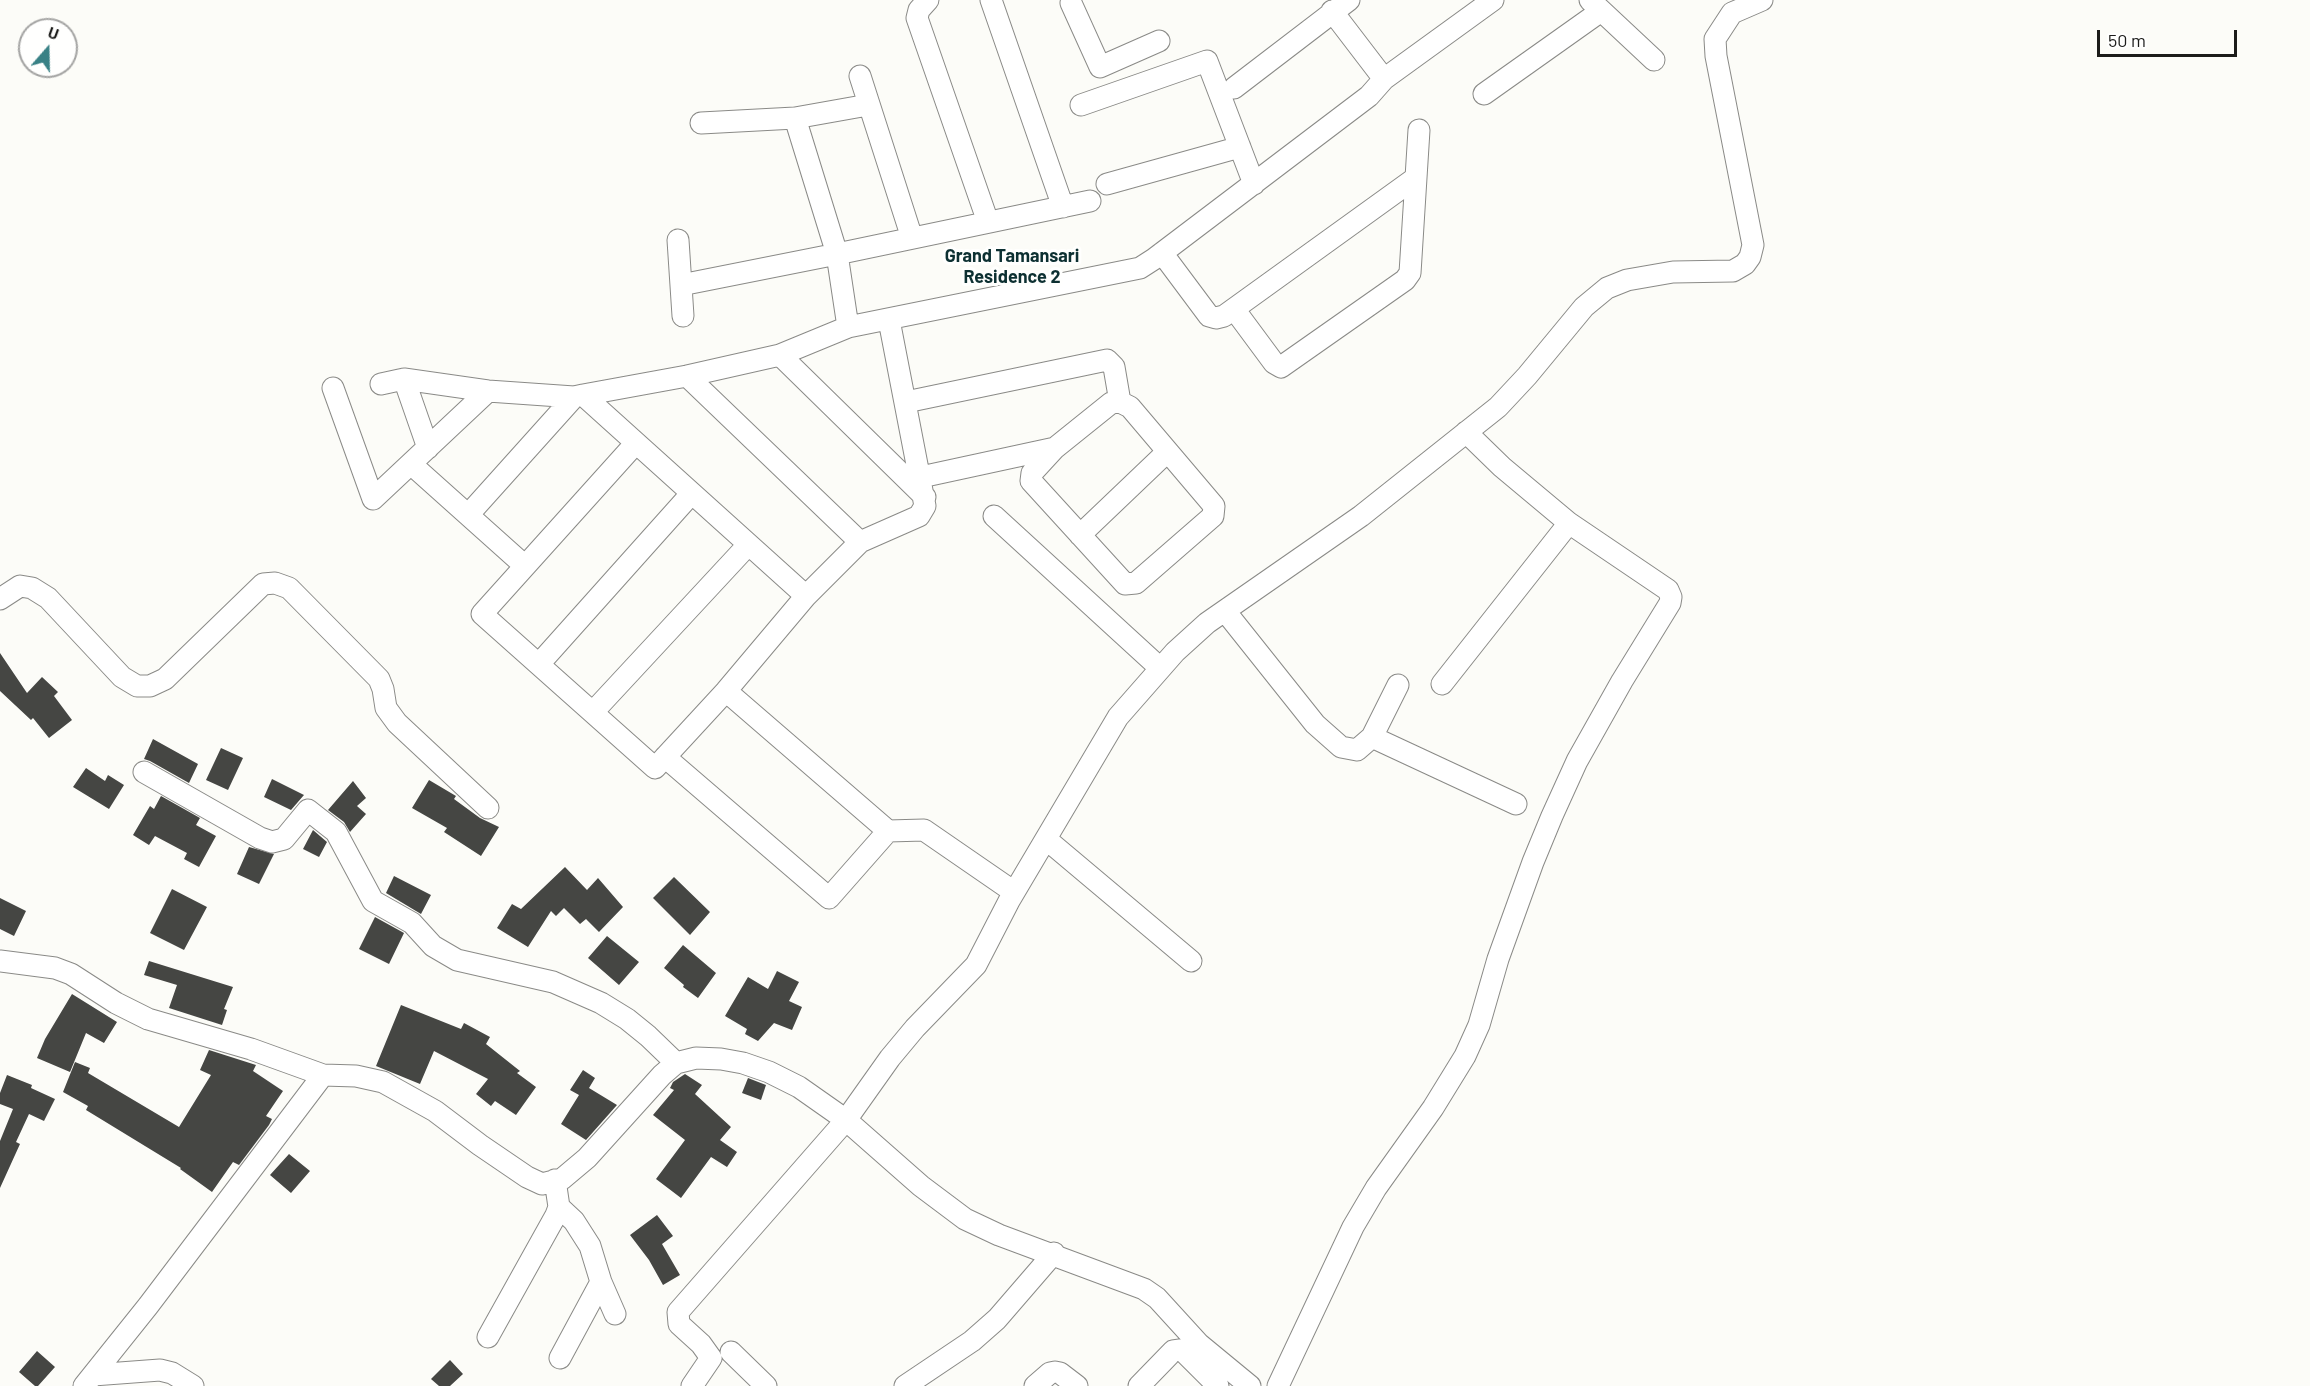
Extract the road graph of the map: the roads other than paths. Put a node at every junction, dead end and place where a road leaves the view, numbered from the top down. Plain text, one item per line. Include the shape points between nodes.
1 (928, 0) edge
2 (991, 0) edge
3 (1493, 0) edge
4 (1762, 0) edge
5 (1072, 1) edge
6 (1596, 5) edge
7 (1340, 6) edge
8 (1159, 41) dead end
9 (1654, 60) dead end
10 (860, 76) dead end
11 (1384, 79) junction
12 (1234, 88) dead end
13 (1484, 94) dead end
14 (868, 105) junction
15 (1081, 105) dead end
16 (795, 118) junction
17 (700, 123) dead end
18 (1419, 130) dead end
19 (1240, 147) junction
20 (1414, 179) junction
21 (1107, 184) dead end
22 (1254, 184) junction
23 (1090, 201) dead end
24 (1064, 207) junction
25 (988, 222) junction
26 (912, 238) junction
27 (678, 240) dead end
28 (1162, 253) junction
29 (837, 254) junction
30 (681, 285) junction
31 (1234, 309) junction
32 (683, 316) dead end
33 (889, 320) junction
34 (848, 327) junction
35 (780, 355) junction
36 (687, 376) junction
37 (404, 379) junction
38 (381, 384) dead end
39 (333, 388) dead end
40 (488, 391) junction
41 (578, 396) junction
42 (906, 402) junction
43 (1119, 402) junction
44 (1466, 432) junction
45 (635, 444) junction
46 (428, 448) junction
47 (1055, 448) junction
48 (1167, 452) junction
49 (411, 464) junction
50 (923, 487) junction
51 (691, 494) junction
52 (468, 515) junction
53 (994, 516) dead end
54 (1569, 523) junction
55 (1080, 535) junction
56 (860, 542) junction
57 (748, 544) junction
58 (525, 566) junction
59 (806, 596) junction
60 (0, 599) edge
61 (1225, 611) junction
62 (539, 664) junction
63 (1160, 669) junction
64 (1442, 684) dead end
65 (1398, 685) dead end
66 (726, 691) junction
67 (593, 712) junction
68 (1372, 737) junction
69 (665, 757) junction
70 (144, 772) dead end
71 (1516, 804) dead end
72 (488, 808) dead end
73 (888, 831) junction
74 (1046, 839) junction
75 (1014, 892) junction
76 (0, 961) edge
77 (1191, 961) dead end
78 (676, 1063) junction
79 (323, 1075) junction
80 (846, 1120) junction
81 (555, 1180) junction
82 (559, 1207) junction
83 (1054, 1253) junction
84 (601, 1282) junction
85 (615, 1314) dead end
86 (488, 1337) dead end
87 (731, 1352) dead end
88 (560, 1358) dead end
89 (88, 1381) edge
90 (193, 1386) edge
91 (692, 1386) edge
92 (766, 1386) edge
93 (905, 1386) edge
94 (1035, 1386) edge
95 (1077, 1386) edge
96 (1139, 1386) edge
97 (1218, 1386) edge
98 (1250, 1386) edge
99 (1278, 1386) edge

1 - 25 street via 919,10 918,18
2 - 24 street
3 - 11 street
4 - 44 street via 1731,13 1715,39 1753,245 1750,257 1733,272 1673,272 1627,280 1607,288 1584,307 1498,407
5 - 8 street via 1100,67
6 - 9 street
6 - 13 street
7 - 11 street
7 - 12 street
10 - 14 street
11 - 22 street via 1369,96
14 - 16 street
14 - 26 street
15 - 19 street via 1207,61
16 - 17 street
16 - 29 street
18 - 20 street
19 - 21 street
19 - 22 street
20 - 31 street
20 - 31 street via 1410,273 1405,280 1281,367
22 - 28 street
23 - 24 street
24 - 25 street
25 - 26 street
26 - 29 street
27 - 30 street
28 - 31 street via 1209,316 1224,316
28 - 33 street via 1140,268
29 - 30 street
29 - 34 street
30 - 32 street
33 - 34 street
33 - 42 street
34 - 35 street
35 - 36 street
35 - 50 street
36 - 41 street
36 - 56 street
37 - 38 street
37 - 40 street
37 - 46 street
39 - 49 street via 373,499
40 - 41 street
40 - 46 street
41 - 45 street
41 - 52 street
42 - 43 street via 1107,360 1113,367
42 - 50 street
43 - 47 street via 1112,403
43 - 48 street via 1130,407
44 - 54 street
44 - 61 street via 1361,516
45 - 51 street
45 - 58 street
46 - 49 street
47 - 50 street
47 - 55 street via 1032,473 1031,481
48 - 55 street
48 - 55 street via 1214,506 1213,516 1131,584 1125,584
49 - 52 street
50 - 56 street via 926,507 919,516
51 - 57 street
51 - 62 street
52 - 58 street
53 - 63 street
54 - 64 street
54 - 99 street via 1668,590 1670,603 1577,761 1552,816 1465,1056 1353,1227
56 - 59 street
57 - 59 street
57 - 67 street
58 - 62 street via 482,614
59 - 66 street
60 - 72 street via 20,586 32,588 48,598 122,677 137,686 150,686 165,679 263,584 290,588 379,678 386,708 397,723
61 - 63 street via 1186,640
61 - 68 street via 1325,734 1341,747 1357,750
62 - 67 street
63 - 74 street via 1118,717
65 - 68 street
66 - 69 street
66 - 73 street
67 - 69 street via 655,768
68 - 71 street
69 - 73 street via 829,898
70 - 78 street via 272,842 284,839 308,810 336,832 373,901 412,923 434,946 457,960 553,982 601,1003 627,1019
73 - 75 street via 924,830
74 - 75 street
74 - 77 street
75 - 80 street via 976,965 915,1028
76 - 79 street via 56,968 148,1019
78 - 80 street via 696,1058 769,1072 799,1087
78 - 81 street via 587,1158 562,1179
79 - 81 street via 383,1082 435,1111 527,1177 542,1184
79 - 89 street
80 - 83 street via 965,1219
80 - 91 street via 678,1312 679,1324 711,1358
81 - 82 street
82 - 84 street via 574,1221 590,1246
82 - 86 street
83 - 93 street via 997,1320
83 - 98 street via 1144,1288 1199,1344
84 - 85 street
84 - 88 street
87 - 92 street
89 - 90 street via 160,1370
94 - 95 street via 1055,1372
96 - 97 street via 1173,1351 1183,1350

